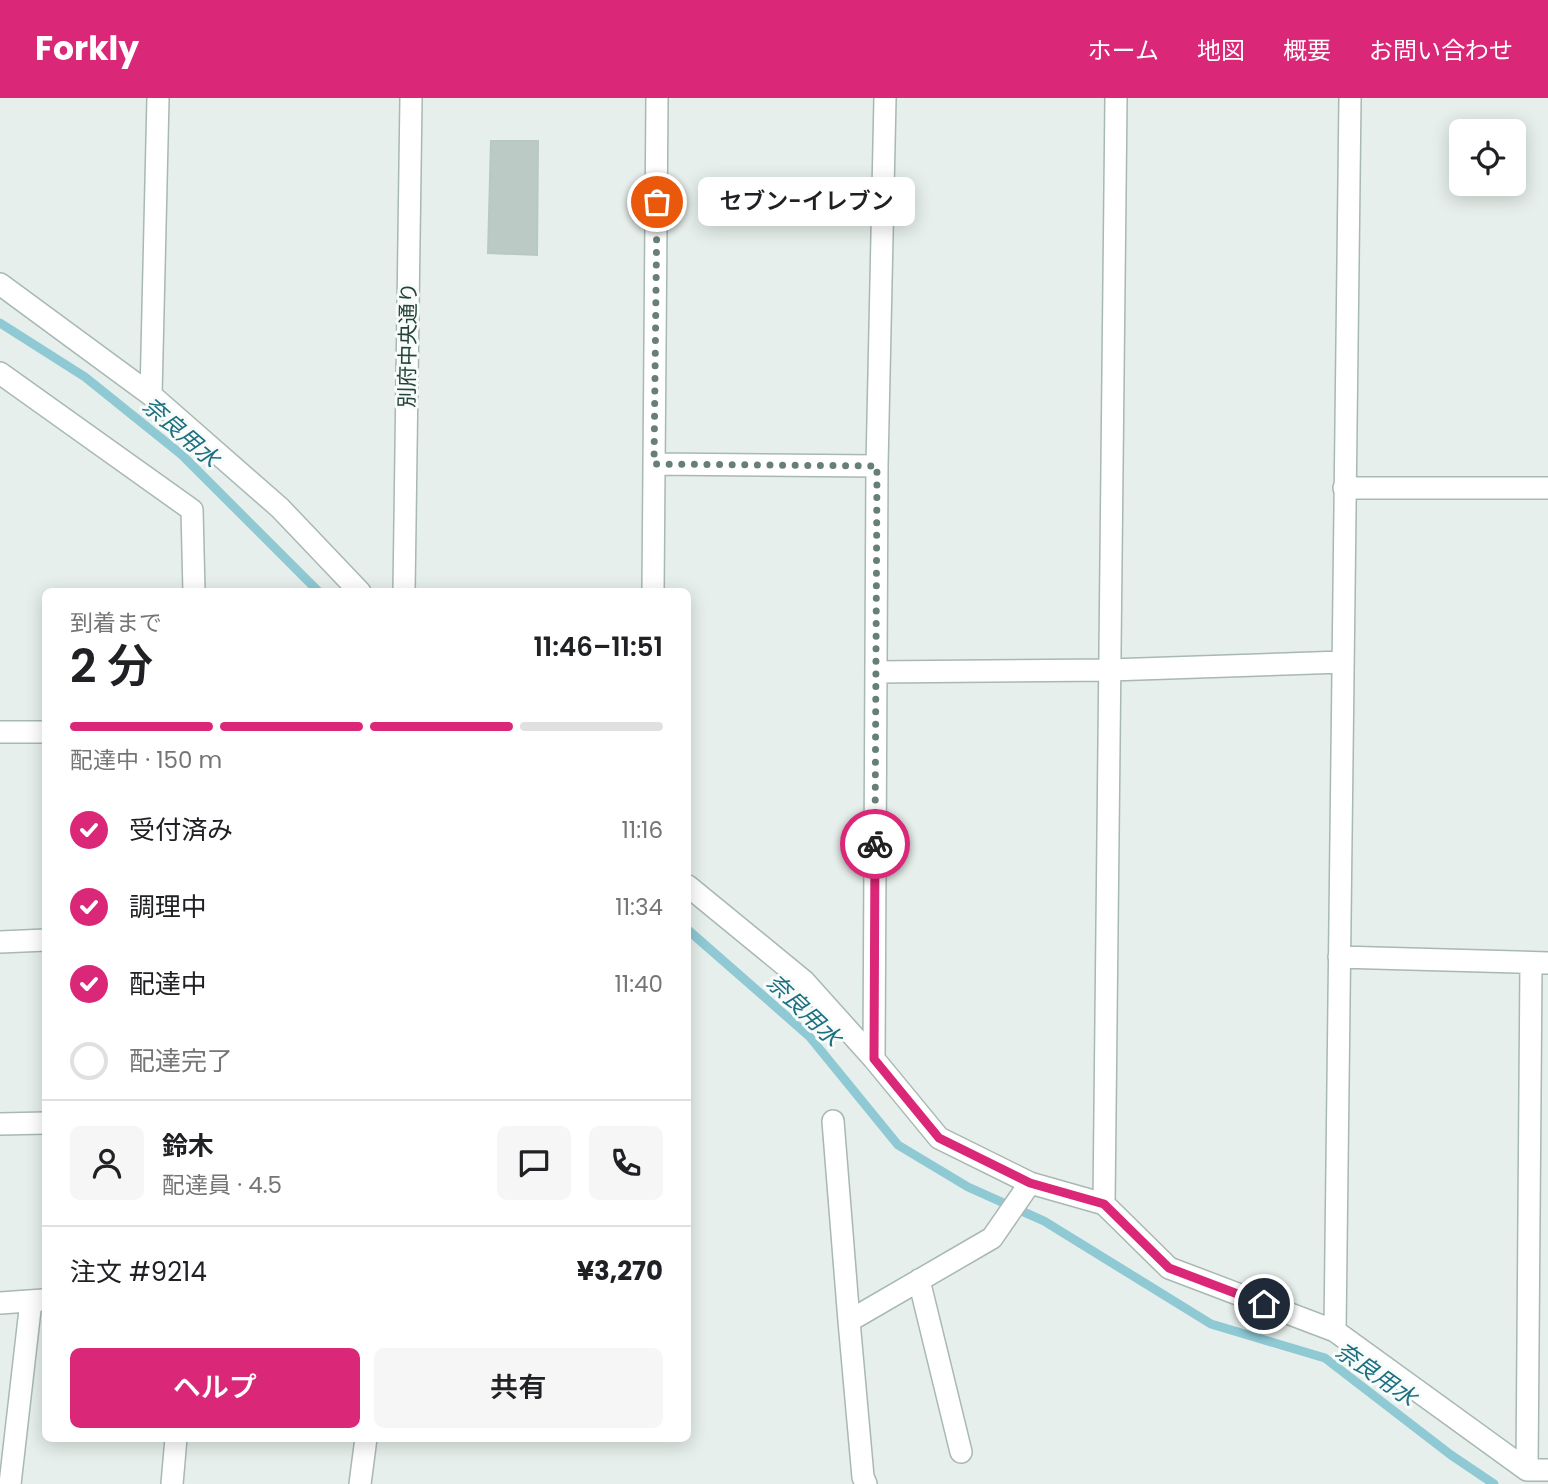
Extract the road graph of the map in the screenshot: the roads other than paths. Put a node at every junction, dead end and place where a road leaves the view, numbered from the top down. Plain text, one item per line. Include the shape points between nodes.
1 (158, 98) edge
2 (411, 98) edge
3 (657, 98) edge
4 (885, 98) edge
5 (1116, 98) edge
6 (1350, 98) edge
7 (0, 284) edge
8 (0, 373) edge
9 (151, 395) junction
10 (654, 464) junction
11 (877, 466) junction
12 (1344, 488) junction
13 (1548, 488) edge
14 (194, 588) edge
15 (356, 588) edge
16 (404, 588) edge
17 (653, 588) edge
18 (1342, 662) junction
19 (1110, 670) junction
20 (876, 672) junction
21 (0, 732) edge
22 (42, 732) edge
23 (691, 888) edge
24 (42, 940) edge
25 (0, 942) edge
26 (1339, 957) junction
27 (1539, 963) edge
28 (874, 1059) junction
29 (834, 1121) dead end
30 (0, 1124) edge
31 (42, 1124) edge
32 (1030, 1183) junction
33 (1104, 1204) junction
34 (919, 1280) junction
35 (38, 1301) edge
36 (0, 1303) edge
37 (849, 1321) junction
38 (1335, 1331) junction
39 (176, 1442) edge
40 (365, 1442) edge
41 (961, 1452) dead end
42 (1538, 1470) edge
43 (10, 1484) edge
44 (172, 1484) edge
45 (360, 1484) edge
46 (866, 1484) edge

1 - 9 street
2 - 16 street, 別府中央通り
3 - 10 street
4 - 11 street
5 - 19 street
6 - 12 street
7 - 9 street
8 - 14 street via 192,510
9 - 15 street via 280,508
10 - 11 street
10 - 17 street
11 - 20 street
12 - 13 street
12 - 18 street
18 - 19 street
18 - 26 street
19 - 20 street
19 - 33 street
20 - 28 street
21 - 22 street
23 - 28 street via 803,981
24 - 25 street
26 - 27 street
26 - 38 street
27 - 42 street
28 - 32 street via 939,1138
29 - 37 street
30 - 31 street
32 - 33 street
32 - 34 street via 992,1238
33 - 38 street via 1169,1268
34 - 37 street
34 - 41 street
35 - 36 street
35 - 43 street
37 - 46 street
38 - 42 street
39 - 44 street
40 - 45 street

